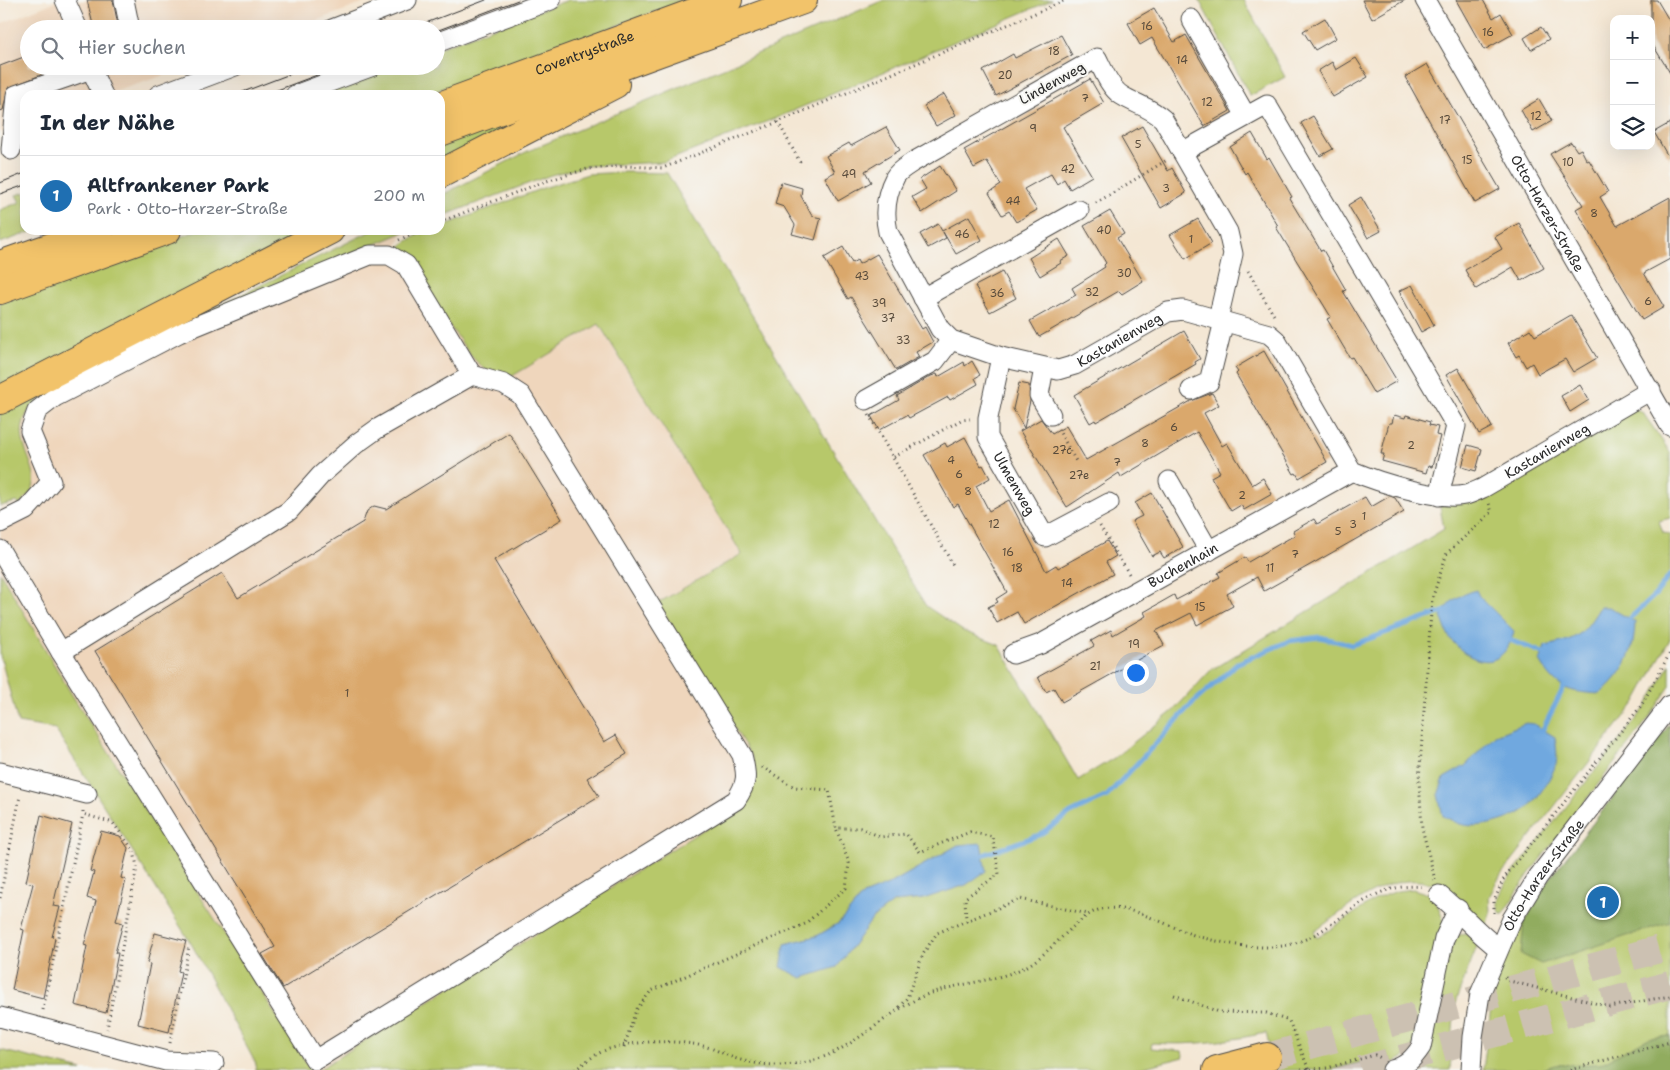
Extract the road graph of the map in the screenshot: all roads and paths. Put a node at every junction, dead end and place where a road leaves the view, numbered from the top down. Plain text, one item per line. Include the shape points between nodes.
1 (65, 0) edge
2 (124, 0) edge
3 (407, 0) edge
4 (551, 0) edge
5 (728, 0) edge
6 (803, 0) edge
7 (1066, 0) edge
8 (1425, 0) edge
9 (386, 4) edge
10 (1191, 19) dead end
11 (74, 20) edge
12 (128, 20) edge
13 (351, 20) edge
14 (445, 40) edge
15 (689, 43) junction
16 (72, 75) edge
17 (94, 75) edge
18 (211, 75) edge
19 (348, 75) edge
20 (30, 90) edge
21 (101, 90) edge
22 (171, 90) edge
23 (308, 90) edge
24 (20, 94) edge
25 (445, 104) edge
26 (1246, 116) junction
27 (778, 122) junction
28 (445, 130) edge
29 (12, 150) edge
30 (1182, 152) junction
31 (801, 164) dead end
32 (445, 171) edge
33 (1079, 210) joint
34 (445, 220) edge
35 (86, 235) edge
36 (153, 235) edge
37 (320, 235) edge
38 (1233, 254) junction
39 (0, 265) edge
40 (0, 290) edge
41 (923, 298) junction
42 (1221, 320) junction
43 (951, 340) junction
44 (1276, 340) junction
45 (1001, 357) junction
46 (1044, 368) junction
47 (472, 374) junction
48 (1191, 390) dead end
49 (1651, 390) junction
50 (0, 400) edge
51 (866, 400) joint
52 (1051, 416) joint
53 (988, 418) junction
54 (1670, 426) edge
55 (893, 457) junction
56 (1077, 463) dead end
57 (1352, 471) junction
58 (1169, 481) dead end
59 (1439, 496) junction
60 (1109, 503) dead end
61 (1092, 512) junction
62 (1492, 512) dead end
63 (0, 523) edge
64 (0, 550) edge
65 (1209, 550) junction
66 (953, 565) dead end
67 (1138, 590) junction
68 (61, 652) junction
69 (1012, 654) dead end
70 (1670, 705) edge
71 (742, 755) junction
72 (0, 772) edge
73 (23, 778) junction
74 (86, 794) joint
75 (83, 814) junction
76 (836, 828) junction
77 (1439, 895) junction
78 (0, 898) edge
79 (1458, 909) junction
80 (1089, 914) junction
81 (966, 921) junction
82 (189, 946) dead end
83 (1494, 956) junction
84 (1174, 995) dead end
85 (1670, 996) edge
86 (897, 1010) junction
87 (0, 1018) edge
88 (40, 1028) junction
89 (1670, 1042) edge
90 (104, 1044) junction
91 (624, 1046) junction
92 (1267, 1056) tunnel mouth
93 (1375, 1056) dead end
94 (166, 1061) junction
95 (214, 1062) dead end
96 (575, 1070) edge
97 (1217, 1070) edge
98 (1301, 1070) edge
99 (1308, 1070) edge
100 (1392, 1070) edge
101 (1471, 1070) edge
102 (1570, 1070) edge

1 - 11 street
2 - 12 street
3 - 9 street
4 - 14 street
5 - 25 highway, Coventrystraße
6 - 15 highway
7 - 27 path
8 - 49 street, Otto-Harzer-Straße
9 - 13 street
10 - 26 street
15 - 28 highway
15 - 32 highway
16 - 20 street
17 - 21 street
18 - 22 street
19 - 23 street
24 - 29 street via 16,95
26 - 30 street
26 - 59 street via 1267,105 1456,426
27 - 31 path
27 - 34 path via 663,168 628,166 587,170 543,182
30 - 33 path via 1086,209
30 - 38 street, Lindenweg via 1228,232
30 - 41 street, Lindenweg via 1163,119 1153,109 1114,89 1097,58 912,162 895,176 887,199 885,221
33 - 41 street
35 - 39 highway
36 - 40 highway
37 - 50 highway
38 - 42 street, Lindenweg
38 - 44 path via 1240,258 1282,328
41 - 43 street via 940,329
42 - 44 street, Kastanienweg via 1269,334
42 - 46 street, Kastanienweg via 1183,310 1168,312 1075,365 1058,370
42 - 48 street, Lindenweg via 1209,382
43 - 45 street, Kastanienweg
43 - 51 street via 935,361
44 - 57 street
45 - 46 street, Kastanienweg
45 - 53 street, Ulmenweg
46 - 52 street via 1039,395
47 - 63 street via 406,265 389,255 362,257 179,333 55,397 37,411 30,431 51,482 26,510
47 - 68 street via 377,428 321,475 289,511
47 - 71 street via 504,384 521,395
49 - 54 street, Otto-Harzer-Straße
49 - 59 street, Kastanienweg via 1483,488 1466,495
51 - 55 path via 868,412
52 - 56 path
53 - 55 path via 961,420
53 - 61 street, Ulmenweg via 988,437 1045,537
55 - 66 path
57 - 59 street, Kastanienweg
57 - 65 street, Buchenhain
58 - 65 street
60 - 61 street, Ulmenweg
61 - 67 path
62 - 77 path via 1447,553 1432,599 1420,780 1422,828
64 - 68 street
65 - 67 street, Buchenhain
67 - 69 street, Buchenhain via 1041,644
68 - 71 street via 315,1060 736,800 747,775
70 - 83 street, Otto-Harzer-Straße via 1538,877
71 - 76 path via 794,787 829,790
72 - 73 street
73 - 74 street
73 - 78 path
74 - 75 path
75 - 88 path
75 - 90 path via 113,823 134,851 136,867
76 - 81 path via 860,828 881,837 906,834 920,852 970,832 992,837 999,874 965,898
76 - 91 path via 849,863 846,888 805,924 651,991 636,1010
77 - 79 street
77 - 80 path via 1426,887 1397,886 1371,896 1314,936 1290,944 1267,946 1204,938 1124,910 1103,909
79 - 83 street via 1485,939
79 - 100 street via 1444,939 1421,1047 1412,1060
80 - 81 path via 1020,899
80 - 86 path via 1054,947 1026,967 921,997
81 - 86 path via 937,933 923,954 907,998
82 - 94 path
83 - 85 path via 1506,980 1601,1007
83 - 101 street, Otto-Harzer-Straße via 1480,994
84 - 99 path via 1219,1012 1266,1012 1289,1021
86 - 91 path via 842,1048 812,1060 778,1066 738,1059 708,1047 684,1043
87 - 88 street
88 - 90 street
89 - 102 path
90 - 94 street
91 - 96 path via 606,1050
92 - 97 highway
93 - 99 path
94 - 95 street
98 - 99 path

